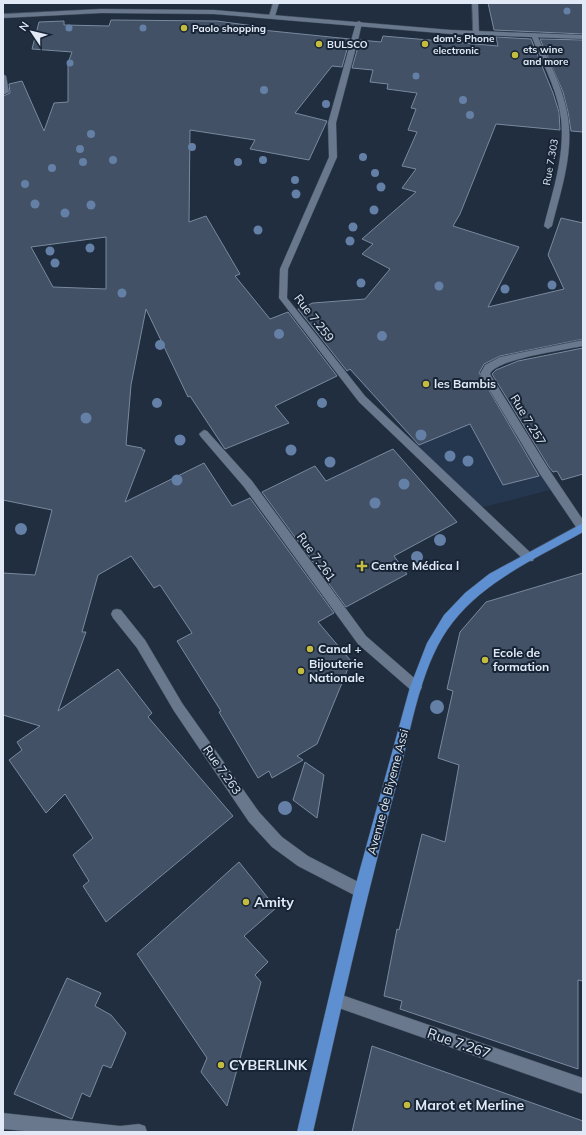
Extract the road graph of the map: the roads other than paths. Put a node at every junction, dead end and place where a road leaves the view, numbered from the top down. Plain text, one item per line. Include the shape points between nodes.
1 (276, 3) edge
2 (475, 3) edge
3 (3, 16) edge
4 (272, 16) junction
5 (359, 23) junction
6 (476, 33) junction
7 (534, 35) junction
8 (583, 37) edge
9 (3, 76) edge
10 (5, 92) dead end
11 (548, 226) dead end
12 (583, 343) edge
13 (204, 434) dead end
14 (582, 527) edge
15 (529, 558) junction
16 (117, 614) dead end
17 (416, 687) junction
18 (361, 891) junction
19 (336, 1000) junction
20 (583, 1086) edge
21 (3, 1121) edge
22 (117, 1132) edge
23 (124, 1132) edge
24 (139, 1132) edge
25 (305, 1132) edge

1 - 4 street
2 - 6 street
3 - 4 street via 158,10
4 - 5 street
5 - 6 street
5 - 15 street, Rue 7.259 via 353,56 332,124 333,157 284,269 283,298 362,399
6 - 7 street
7 - 8 street
7 - 11 street, Rue 7.303 via 561,101 565,122 565,140
9 - 10 street
12 - 14 street, Rue 7.257 via 503,359 488,367 485,374 544,471
13 - 17 street, Rue 7.261 via 248,484 362,640
14 - 15 main road, Avenue de Biyeme Assi
15 - 17 main road, Avenue de Biyeme Assi via 492,577 448,618 431,647
16 - 18 street, Rue 7.263 via 141,644 178,707 254,817 277,842 303,861
17 - 18 main road, Avenue de Biyeme Assi
18 - 19 main road, Avenue de Biyeme Assi
19 - 20 street, Rue 7.267
19 - 25 main road, Avenue de Biyeme Assi
21 - 22 street
23 - 24 street

